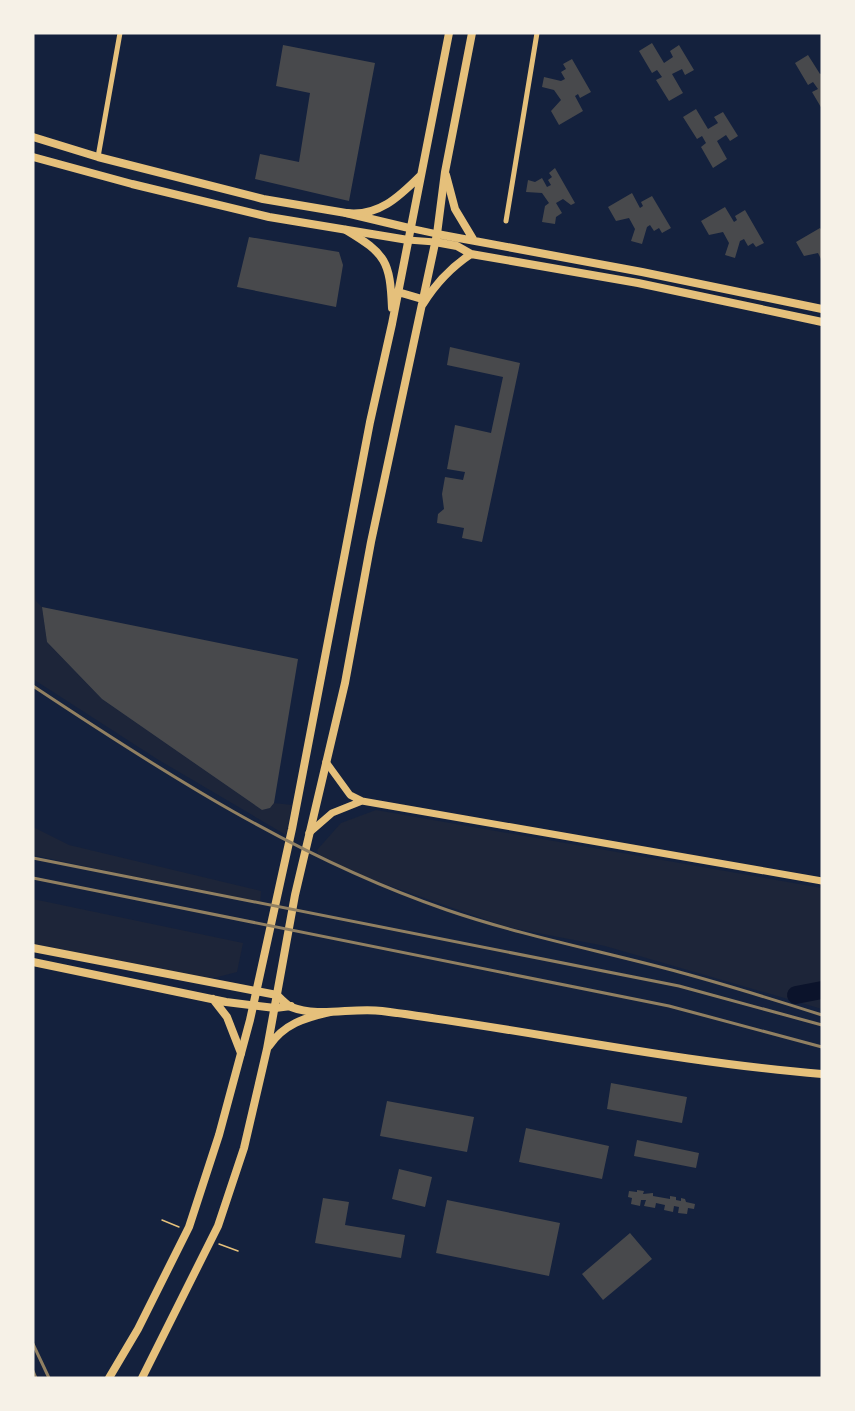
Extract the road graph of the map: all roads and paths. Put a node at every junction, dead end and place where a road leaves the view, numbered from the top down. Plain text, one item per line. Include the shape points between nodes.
1 (120, 33) edge
2 (449, 33) edge
3 (472, 33) edge
4 (537, 33) edge
5 (33, 137) edge
6 (33, 157) edge
7 (98, 157) junction
8 (445, 172) junction
9 (421, 176) junction
10 (346, 213) junction
11 (506, 221) dead end
12 (409, 228) junction
13 (346, 230) junction
14 (436, 238) junction
15 (473, 239) junction
16 (408, 240) junction
17 (471, 254) junction
18 (399, 292) junction
19 (422, 299) junction
20 (822, 309) edge
21 (419, 311) junction
22 (822, 322) edge
23 (392, 324) junction
24 (326, 762) junction
25 (362, 801) junction
26 (309, 833) junction
27 (822, 881) edge
28 (33, 948) edge
29 (33, 962) edge
30 (256, 991) junction
31 (277, 995) junction
32 (213, 999) junction
33 (253, 1005) junction
34 (291, 1006) junction
35 (275, 1008) junction
36 (330, 1012) junction
37 (267, 1049) junction
38 (241, 1053) junction
39 (822, 1074) edge
40 (162, 1220) dead end
41 (183, 1229) dead end
42 (216, 1242) dead end
43 (238, 1251) dead end
44 (109, 1378) edge
45 (142, 1378) edge

1 - 7 street
2 - 9 main road
3 - 8 main road
4 - 11 street
5 - 7 main road
6 - 13 main road via 258,214
7 - 10 main road via 263,199
8 - 14 main road
8 - 15 main road via 455,209
9 - 10 main road via 383,207
9 - 12 main road
10 - 12 main road
12 - 14 street
12 - 16 main road
13 - 16 main road
13 - 23 main road via 378,250 384,260 391,282
14 - 15 main road
14 - 16 street
14 - 17 main road
14 - 19 main road
15 - 20 main road
16 - 18 main road
17 - 21 main road via 434,285
17 - 22 main road via 638,283
18 - 19 main road
18 - 23 main road
19 - 21 main road
21 - 24 main road
23 - 30 main road
24 - 25 street via 350,795
24 - 26 main road
25 - 26 street via 332,813
25 - 27 street
26 - 31 main road
28 - 30 main road
29 - 32 main road
30 - 31 main road
30 - 33 main road
31 - 34 main road
31 - 35 main road
32 - 33 main road
32 - 38 main road via 227,1017
33 - 35 main road
33 - 38 main road
34 - 35 main road
34 - 36 main road
35 - 37 main road
36 - 37 main road via 287,1027
36 - 39 main road via 353,1008 378,1011 615,1048
37 - 45 main road via 244,1148 218,1226
38 - 44 main road via 189,1227
40 - 41 path
42 - 43 path

